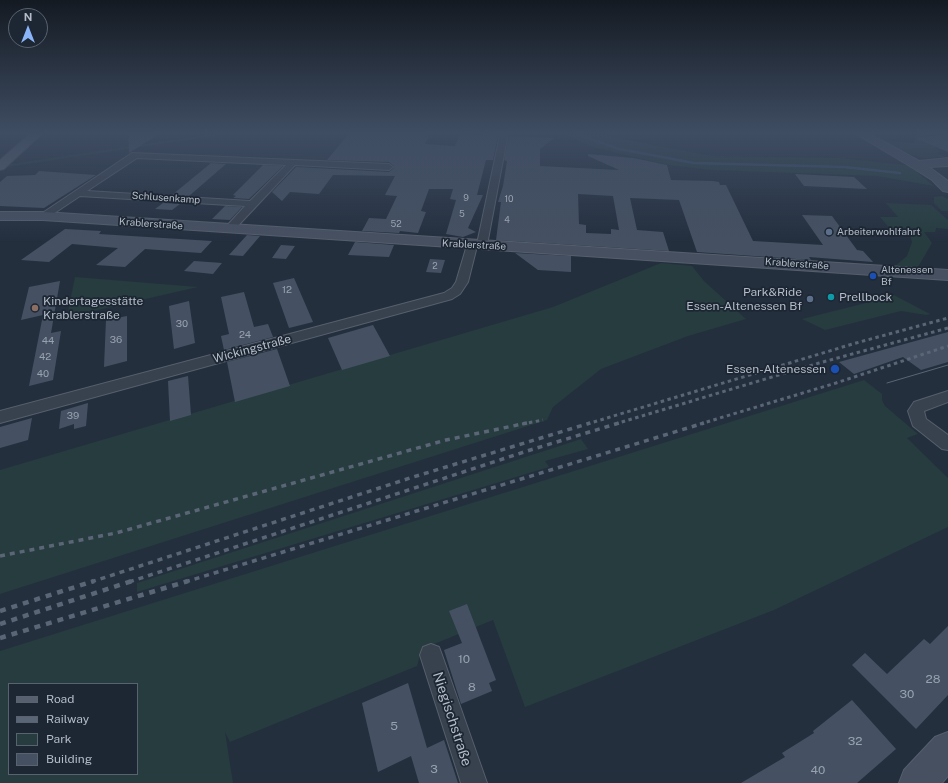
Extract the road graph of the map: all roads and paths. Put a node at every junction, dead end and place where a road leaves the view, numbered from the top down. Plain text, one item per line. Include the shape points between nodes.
1 (115, 169) edge
2 (287, 169) edge
3 (495, 169) edge
4 (923, 169) edge
5 (948, 188) edge
6 (78, 193) junction
7 (253, 204) junction
8 (0, 216) edge
9 (43, 216) junction
10 (229, 229) junction
11 (477, 245) junction
12 (948, 275) edge
13 (948, 396) edge
14 (0, 417) edge
15 (948, 444) edge
16 (431, 655) dead end
17 (948, 750) edge
18 (474, 783) edge
19 (917, 783) edge

1 - 6 street
2 - 7 street
3 - 11 street, Wickingstraße
4 - 5 street
6 - 7 street, Schlusenkamp
6 - 9 street
7 - 10 street
8 - 9 street, Krablerstraße
9 - 10 street, Krablerstraße
10 - 11 street, Krablerstraße
11 - 12 street, Krablerstraße
11 - 14 street, Wickingstraße via 462,282 456,291 448,296
13 - 15 street via 919,406 916,408 916,415 919,422
16 - 18 street, Niegischstraße
17 - 19 street

